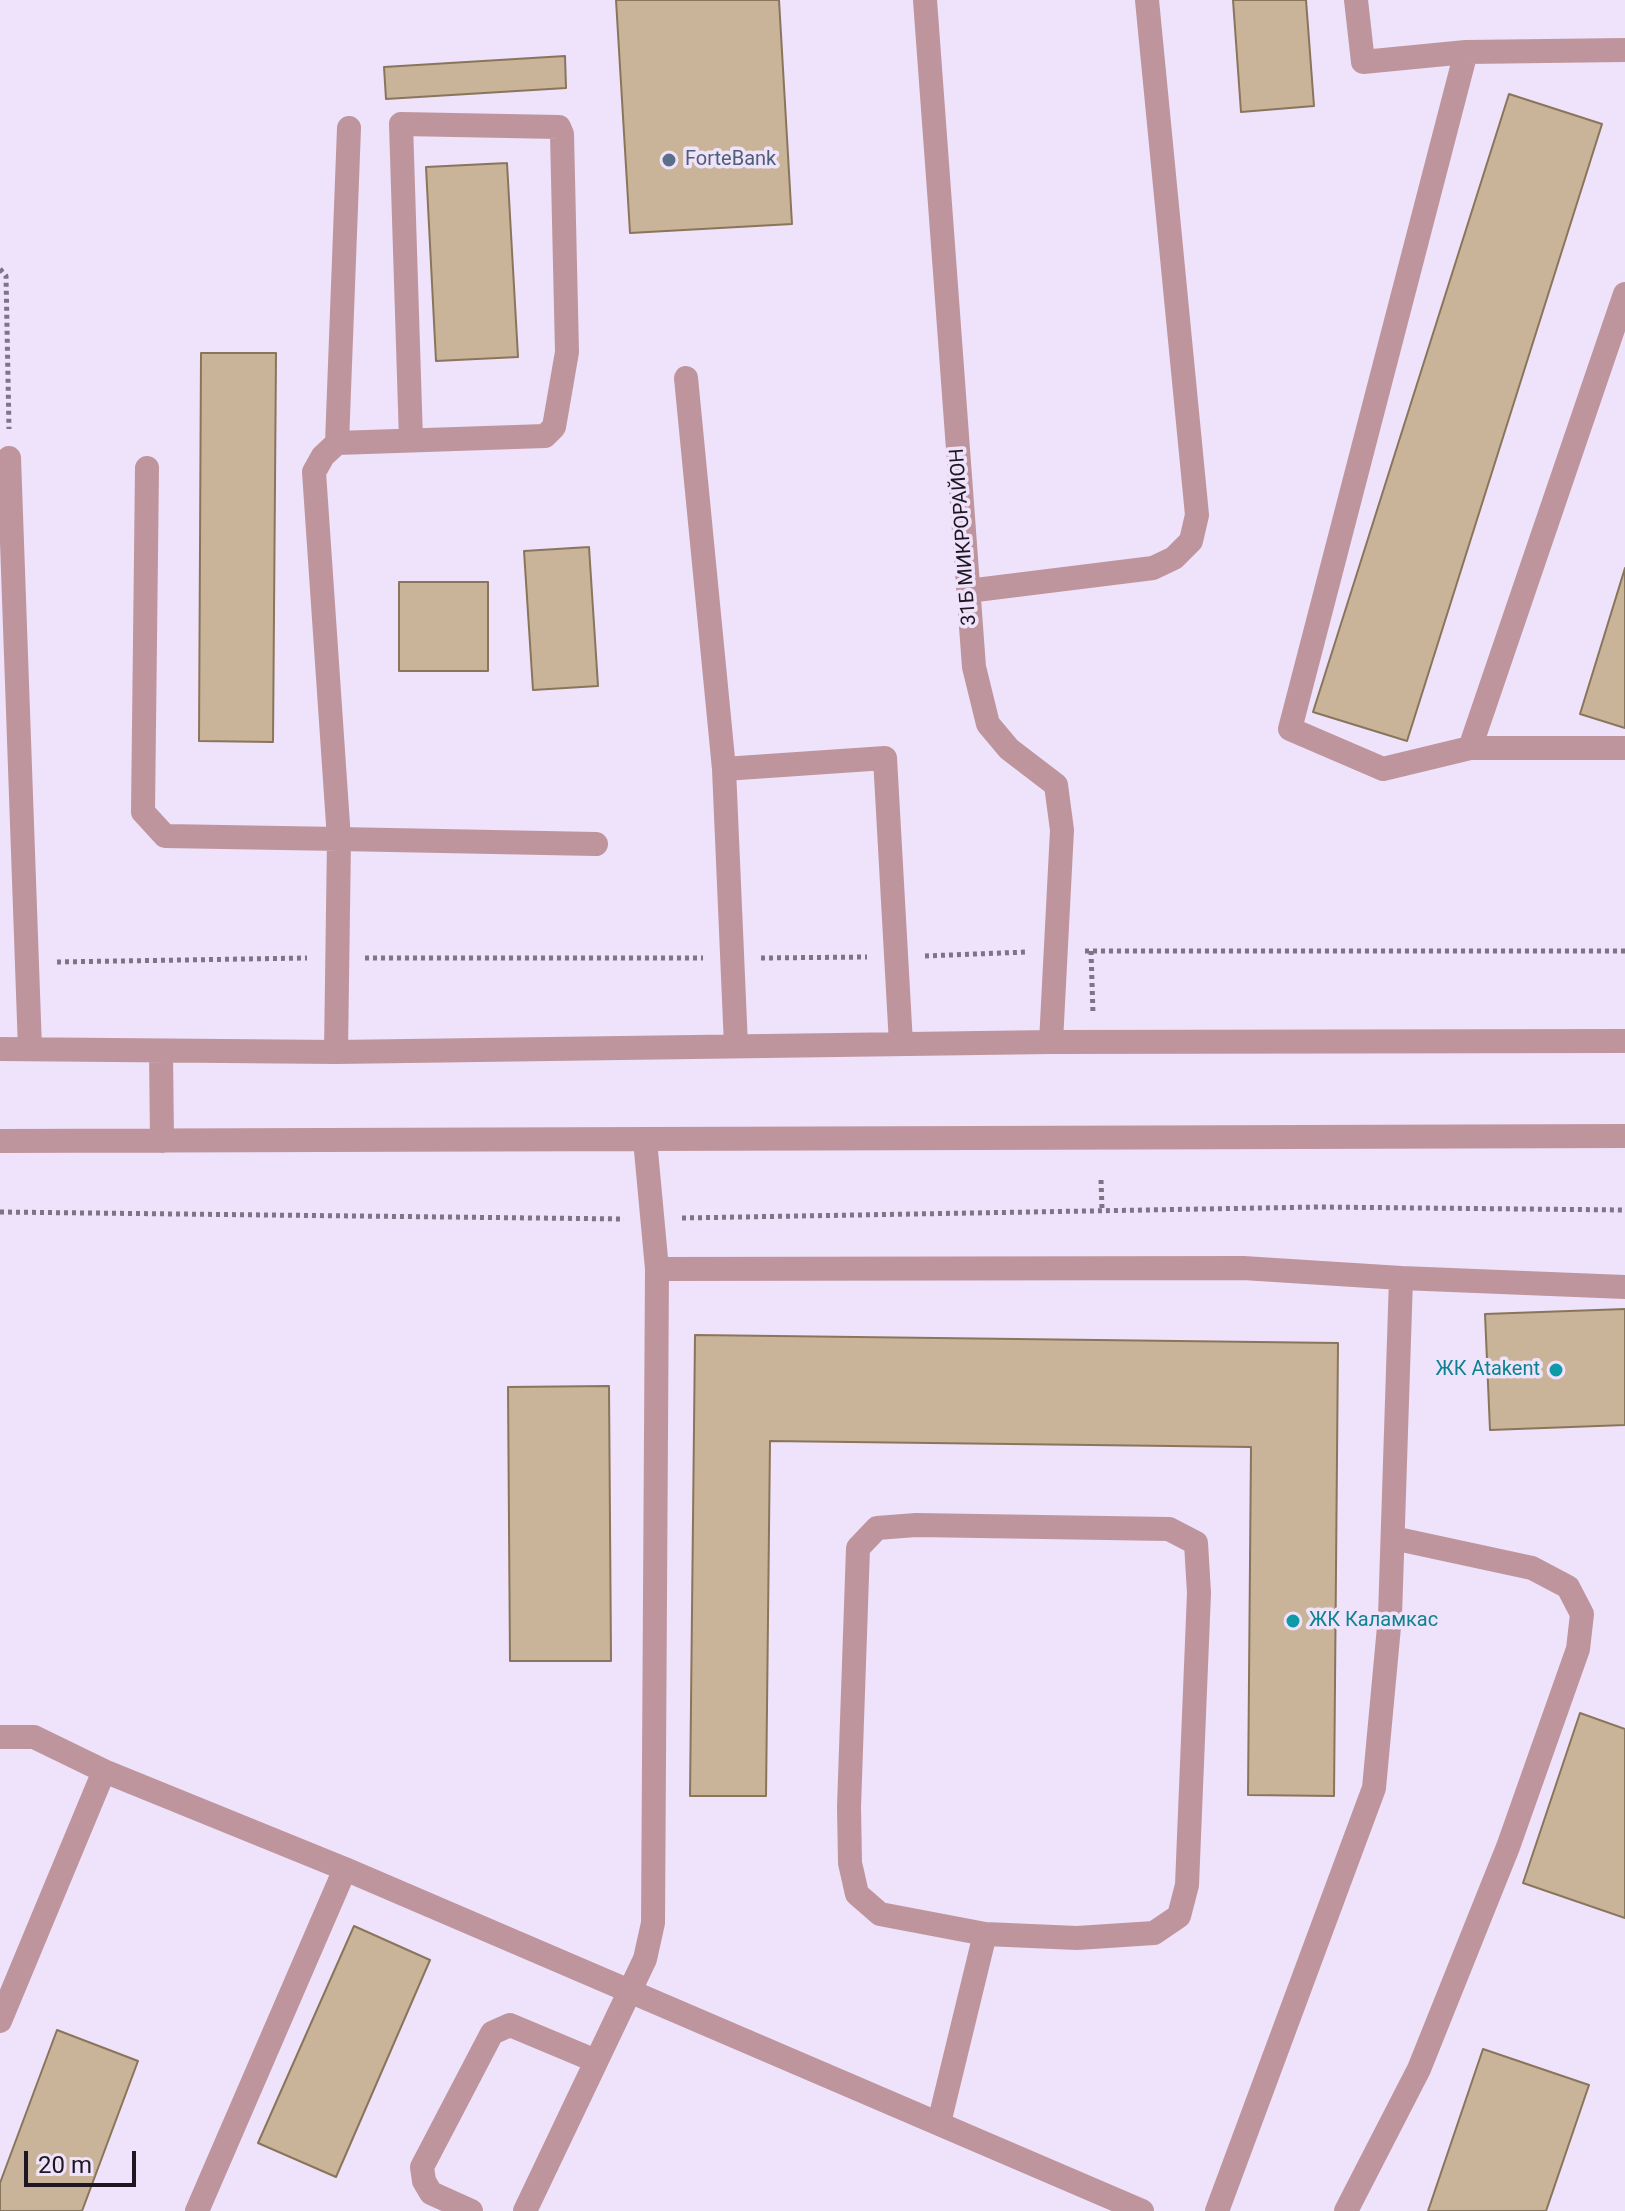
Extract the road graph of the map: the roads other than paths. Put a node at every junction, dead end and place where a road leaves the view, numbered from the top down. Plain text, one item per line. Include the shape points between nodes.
1 (925, 0) edge
2 (1147, 0) edge
3 (1356, 0) edge
4 (1625, 50) edge
5 (1466, 52) junction
6 (349, 128) dead end
7 (1625, 294) edge
8 (686, 378) dead end
9 (411, 440) junction
10 (337, 443) junction
11 (9, 458) road end
12 (147, 468) dead end
13 (968, 591) junction
14 (1470, 748) junction
15 (1625, 748) edge
16 (724, 769) junction
17 (339, 839) junction
18 (596, 844) dead end
19 (12, 870) edge
20 (1625, 1041) edge
21 (1051, 1042) junction
22 (901, 1044) junction
23 (736, 1046) junction
24 (0, 1049) edge
25 (30, 1049) junction
26 (161, 1051) junction
27 (336, 1052) junction
28 (1625, 1136) edge
29 (645, 1140) junction
30 (0, 1141) edge
31 (162, 1141) junction
32 (657, 1269) junction
33 (1401, 1278) junction
34 (1625, 1287) edge
35 (1393, 1538) junction
36 (0, 1737) edge
37 (104, 1771) junction
38 (345, 1869) junction
39 (985, 1934) junction
40 (630, 1991) junction
41 (0, 2021) edge
42 (596, 2061) junction
43 (939, 2123) junction
44 (197, 2211) edge
45 (471, 2211) edge
46 (525, 2211) edge
47 (1142, 2211) edge
48 (1217, 2211) edge
49 (1346, 2211) edge

1 - 13 street, 31Б МИКРОРАЙОН
2 - 13 street via 1197,515 1191,541 1174,558 1153,568
3 - 5 street via 1363,62
4 - 5 street
5 - 14 street via 1290,729 1383,769
6 - 10 street
7 - 14 street
8 - 16 street
9 - 9 street via 545,436 554,427 567,352 559,127 401,124
9 - 10 street
10 - 17 street via 314,472
11 - 19 street
12 - 17 street via 143,812 165,836
13 - 21 street, 31Б МИКРОРАЙОН via 974,667 988,724 1009,749 1056,785 1062,830
14 - 15 street
16 - 22 street via 885,758
16 - 23 street
17 - 18 street
17 - 27 street
19 - 25 street via 27,962
20 - 21 street
21 - 22 street
22 - 23 street
23 - 27 street
24 - 25 street
25 - 26 street
26 - 27 street
26 - 31 street
28 - 29 street
29 - 31 street
29 - 32 street
30 - 31 street
32 - 33 street via 1243,1268
32 - 40 street via 653,1923
33 - 34 street
33 - 35 street
35 - 48 street via 1374,1788
35 - 49 street via 1532,1568 1568,1587 1582,1614 1578,1649 1502,1861 1419,2069
36 - 37 street via 34,1737
37 - 38 street
37 - 41 street
38 - 40 street
38 - 44 street
39 - 39 street via 1077,1938 1154,1933 1179,1916 1190,1852 1199,1593 1196,1543 1169,1529 916,1525 877,1528 858,1548 849,1807 850,1863 857,1894 880,1914
39 - 43 street
40 - 42 street
40 - 43 street
42 - 45 street via 510,2025 492,2033 422,2167 431,2193
42 - 46 street
43 - 47 street

